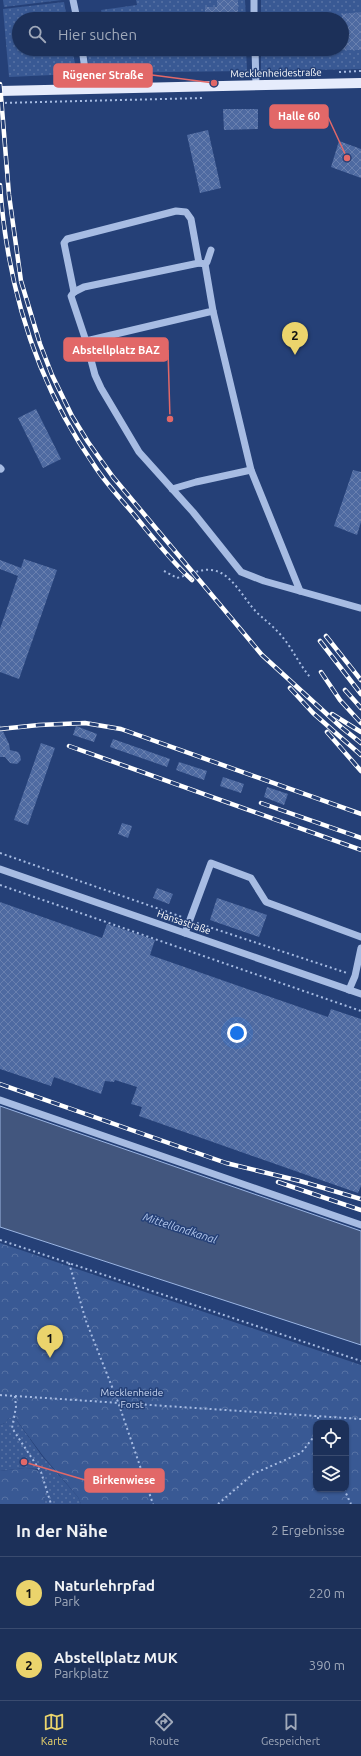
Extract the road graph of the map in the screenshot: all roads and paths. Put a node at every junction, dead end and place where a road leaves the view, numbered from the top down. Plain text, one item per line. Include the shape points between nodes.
1 (74, 0) edge
2 (254, 0) edge
3 (76, 12) edge
4 (254, 12) edge
5 (83, 56) edge
6 (255, 56) edge
7 (361, 83) edge
8 (256, 85) junction
9 (88, 89) junction
10 (0, 91) edge
11 (206, 98) dead end
12 (0, 103) edge
13 (211, 250) dead end
14 (202, 263) junction
15 (74, 292) junction
16 (213, 311) junction
17 (86, 341) junction
18 (251, 470) junction
19 (172, 489) junction
20 (164, 571) dead end
21 (300, 591) junction
22 (360, 608) dead end
23 (310, 677) dead end
24 (0, 869) edge
25 (0, 885) edge
26 (185, 933) junction
27 (361, 937) edge
28 (361, 948) edge
29 (349, 990) junction
30 (361, 994) edge
31 (361, 1011) edge
32 (0, 1100) edge
33 (361, 1226) edge
34 (0, 1240) edge
35 (69, 1263) junction
36 (361, 1361) edge
37 (0, 1395) edge
38 (15, 1396) junction
39 (118, 1402) junction
40 (318, 1417) joint
41 (361, 1419) edge
42 (313, 1438) edge
43 (345, 1492) edge
44 (51, 1504) edge
45 (153, 1504) edge
46 (218, 1504) edge
47 (351, 1504) edge

1 - 3 street
2 - 4 street
5 - 9 street
6 - 8 street
7 - 8 main road, Mecklenheidestraße
8 - 9 main road, Mecklenheidestraße
9 - 10 main road, Mecklenheidestraße
11 - 12 path
13 - 14 street via 207,262
14 - 15 street via 84,287
14 - 15 street via 191,219 186,212 176,211 67,239 64,243
14 - 16 street
15 - 17 street via 71,296
16 - 17 street
16 - 18 street
17 - 19 street via 101,388 139,452
18 - 19 street
18 - 21 street
19 - 21 street via 241,572
20 - 23 path via 177,578 201,569 221,573 260,617 278,632
21 - 22 street
24 - 26 street, Hansastraße
25 - 31 path
26 - 27 street via 211,863 252,878 266,902
26 - 29 street, Hansastraße
28 - 29 street
29 - 30 street, Hansastraße
32 - 33 street
34 - 35 path
35 - 36 path
35 - 39 path via 86,1321
37 - 38 path
38 - 39 path
38 - 44 path via 16,1408 12,1428 41,1472
39 - 40 path
39 - 45 path
40 - 41 path
42 - 46 path via 301,1453 253,1474
43 - 47 path

